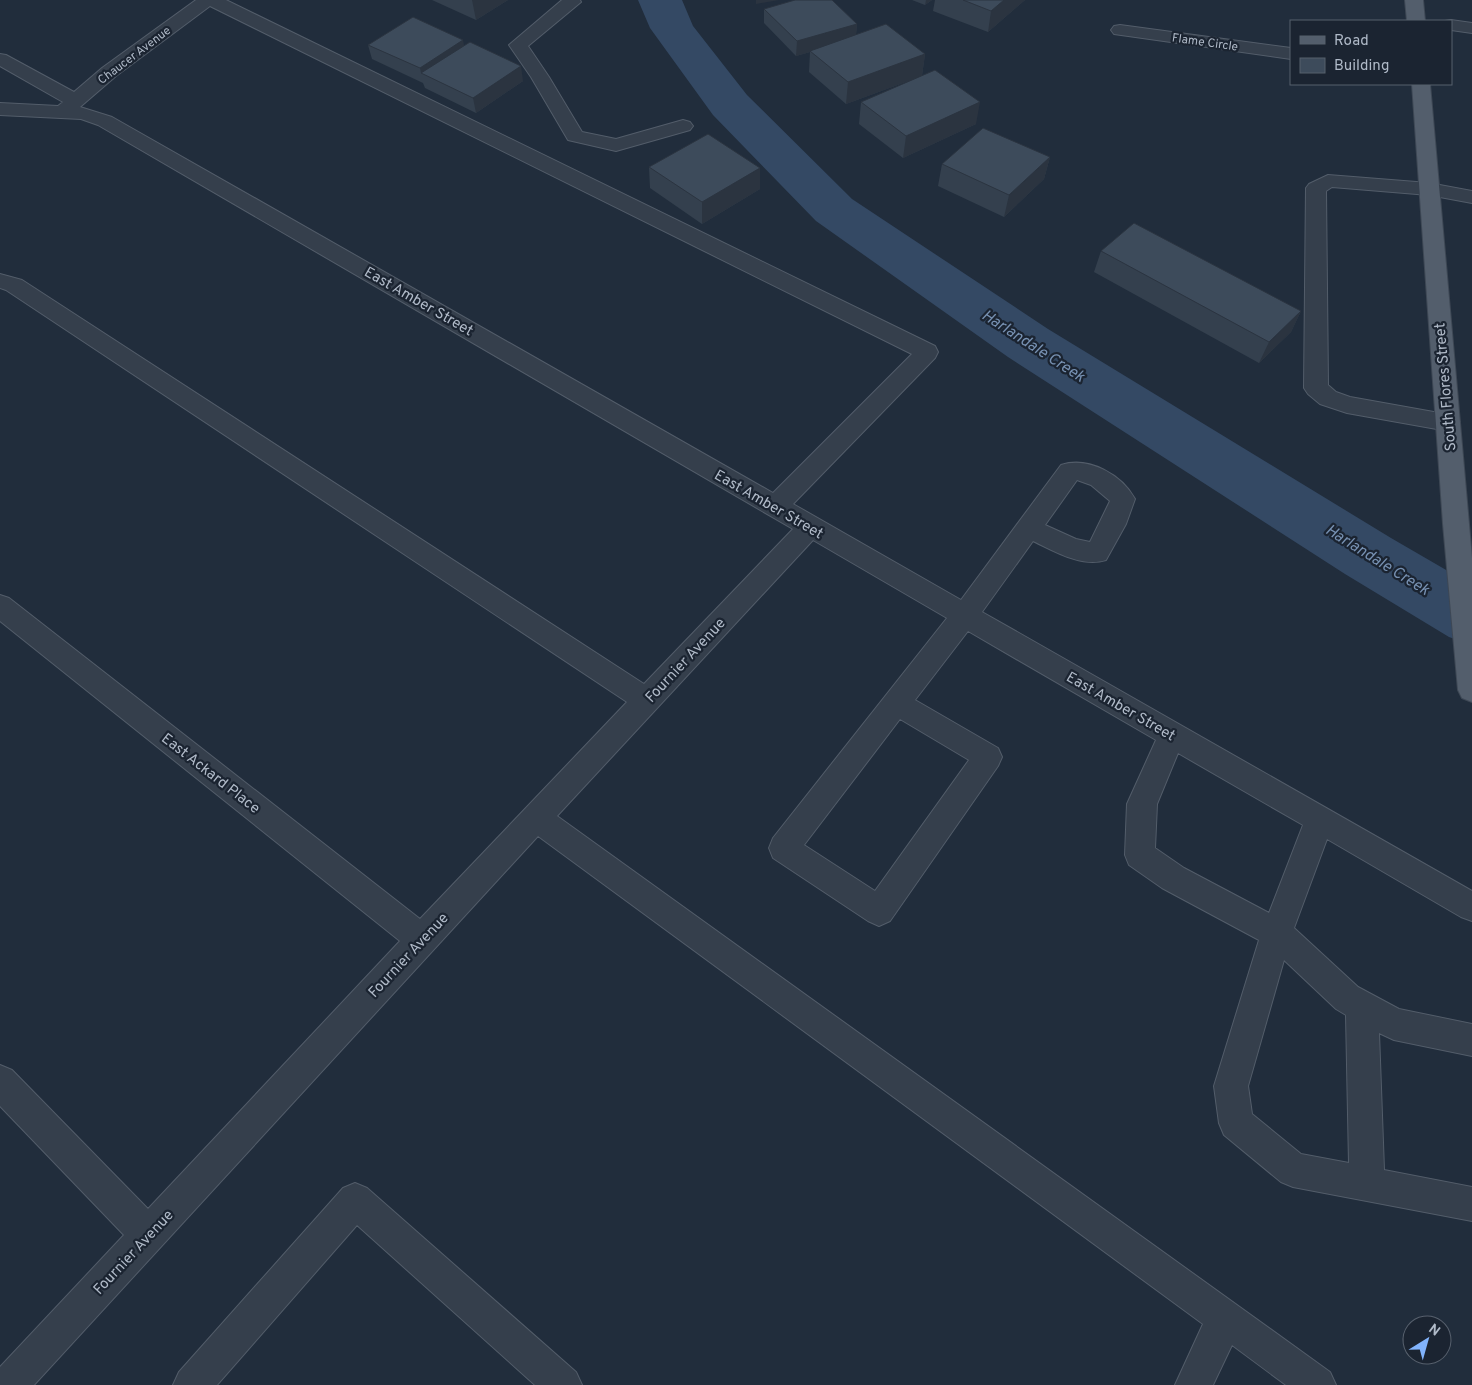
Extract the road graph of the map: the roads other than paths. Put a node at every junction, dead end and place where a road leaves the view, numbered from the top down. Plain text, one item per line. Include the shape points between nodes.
1 (571, 0) edge
2 (1414, 0) edge
3 (199, 2) edge
4 (1418, 20) edge
5 (1452, 25) edge
6 (1472, 28) edge
7 (1120, 30) dead end
8 (1290, 54) edge
9 (0, 59) edge
10 (1421, 85) edge
11 (70, 106) junction
12 (4, 112) edge
13 (683, 126) dead end
14 (1429, 189) junction
15 (1472, 197) edge
16 (0, 281) edge
17 (1448, 422) junction
18 (775, 506) junction
19 (810, 527) junction
20 (1028, 528) dead end
21 (0, 606) edge
22 (964, 616) junction
23 (1472, 687) edge
24 (647, 701) junction
25 (897, 703) junction
26 (1172, 735) junction
27 (537, 818) junction
28 (1320, 820) junction
29 (1472, 907) edge
30 (1277, 933) junction
31 (422, 939) junction
32 (1362, 1006) junction
33 (1472, 1040) edge
34 (0, 1082) edge
35 (1366, 1185) junction
36 (1472, 1204) edge
37 (149, 1235) junction
38 (1225, 1319) junction
39 (9, 1385) edge
40 (192, 1385) edge
41 (563, 1385) edge
42 (1194, 1385) edge
43 (1317, 1385) edge

1 - 13 street via 518,45 575,136 616,145
2 - 4 main road
3 - 11 street, Chaucer Avenue via 108,72
3 - 18 street via 927,352
5 - 6 street
7 - 8 street, Flame Circle
9 - 11 street
10 - 14 main road, South Flores Street
11 - 12 street, East Amber Street
11 - 18 street, East Amber Street via 104,121
14 - 15 street
14 - 17 main road, South Flores Street
14 - 17 street via 1328,181 1316,188 1316,388 1328,398 1347,405
16 - 24 street via 14,285
17 - 23 main road, South Flores Street
18 - 19 street, East Amber Street
19 - 22 street, East Amber Street
19 - 24 street, Fournier Avenue
20 - 22 street
21 - 31 street, East Ackard Place
22 - 25 street
22 - 26 street, East Amber Street
24 - 27 street, Fournier Avenue
25 - 25 street via 784,848 879,911 988,757
26 - 28 street, East Amber Street
26 - 30 street via 1142,804 1140,855 1173,878
27 - 31 street, Fournier Avenue
27 - 38 street
28 - 29 street, East Amber Street
28 - 30 street
30 - 32 street via 1347,998
30 - 35 street via 1232,1086 1236,1123 1293,1170
31 - 37 street, Fournier Avenue
32 - 33 street via 1394,1024
32 - 35 street
34 - 37 street
35 - 36 street
37 - 39 street, Fournier Avenue
38 - 42 street
38 - 43 street
40 - 41 street via 355,1200

